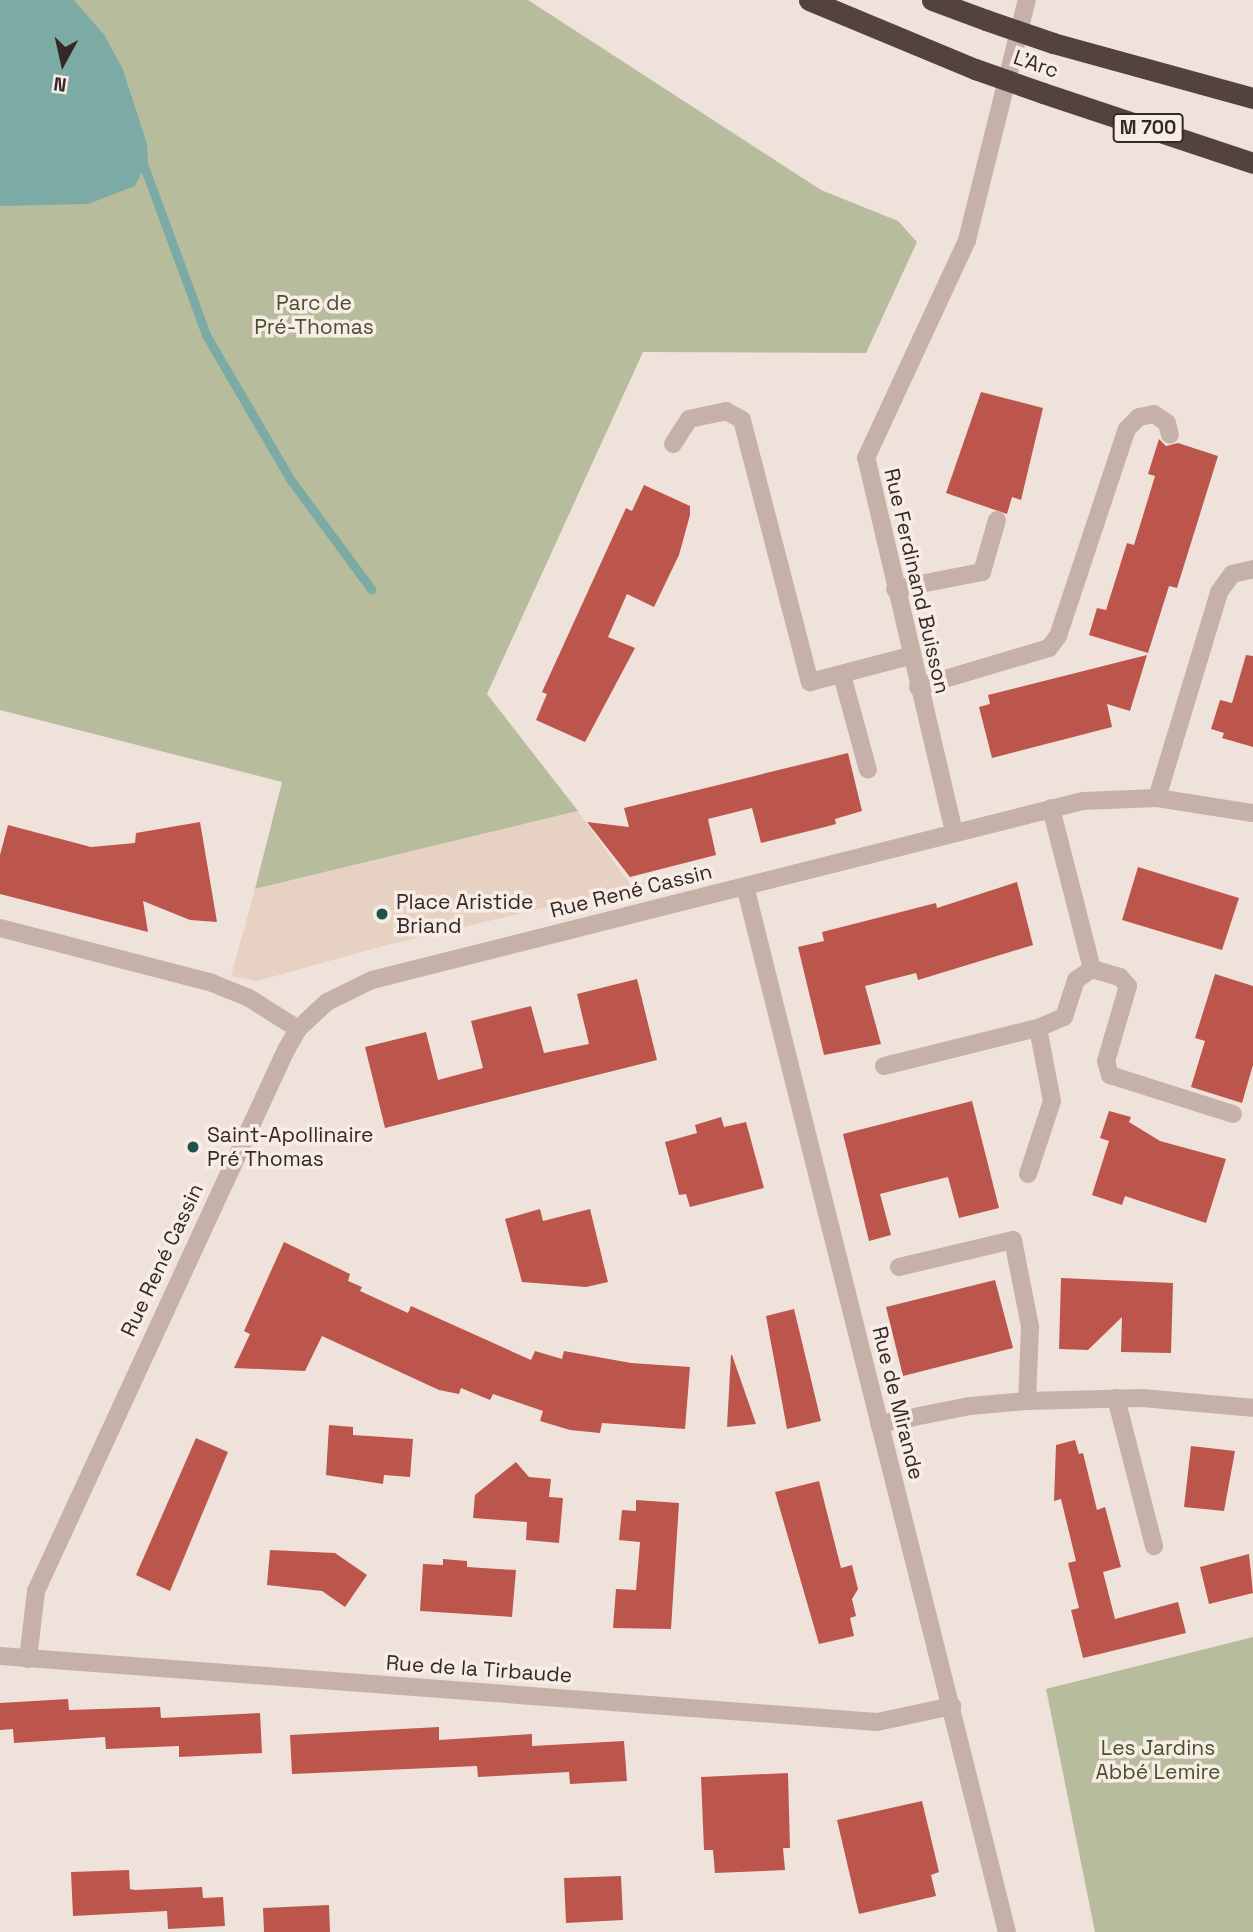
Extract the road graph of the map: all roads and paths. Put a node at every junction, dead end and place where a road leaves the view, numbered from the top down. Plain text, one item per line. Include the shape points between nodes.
1 (809, 0) edge
2 (932, 0) edge
3 (1027, 0) edge
4 (1253, 99) edge
5 (1253, 163) edge
6 (1170, 435) dead end
7 (673, 444) dead end
8 (997, 520) dead end
9 (1253, 569) edge
10 (895, 589) junction
11 (910, 656) junction
12 (842, 675) junction
13 (918, 687) junction
14 (868, 769) dead end
15 (1157, 798) junction
16 (1051, 808) junction
17 (1253, 813) edge
18 (954, 832) junction
19 (745, 886) junction
20 (0, 928) edge
21 (1092, 969) junction
22 (1038, 1028) junction
23 (298, 1029) junction
24 (884, 1066) dead end
25 (1233, 1114) dead end
26 (1028, 1174) dead end
27 (900, 1267) dead end
28 (1116, 1398) junction
29 (1027, 1401) junction
30 (1253, 1408) edge
31 (879, 1424) junction
32 (1154, 1546) dead end
33 (0, 1656) edge
34 (28, 1659) junction
35 (952, 1706) junction
36 (1007, 1932) edge

1 - 5 highway, L'Arc / M 700, bridge via 975,69
2 - 4 highway, L'Arc / M 700, bridge via 1053,43
3 - 10 street, Rue Ferdinand Buisson via 967,240 866,458
6 - 13 street via 1167,423 1154,414 1139,417 1127,429 1058,636 1049,648
7 - 12 street via 689,419 726,411 742,420 810,682
8 - 10 street via 982,572
9 - 15 street via 1232,574 1219,592
10 - 11 street, Rue Ferdinand Buisson
11 - 12 street
11 - 13 street, Rue Ferdinand Buisson
12 - 14 street
13 - 18 street, Rue Ferdinand Buisson
15 - 16 street, Rue René Cassin via 1117,797
15 - 17 street, Rue René Cassin
16 - 18 street, Rue René Cassin
16 - 21 street
18 - 19 street, Rue René Cassin
19 - 23 street, Rue René Cassin via 372,980 327,1002
19 - 31 street, Rue de Mirande
20 - 23 street via 212,983 249,998
21 - 22 street via 1076,980 1064,1017
21 - 25 street via 1120,976 1128,986 1107,1061 1110,1076
22 - 24 street
22 - 26 street via 1052,1101
23 - 34 street, Rue René Cassin via 36,1591
27 - 29 street via 1013,1240 1030,1327
28 - 29 street
28 - 30 street
28 - 32 street
29 - 31 street via 970,1406
31 - 35 street, Rue de Mirande
33 - 34 street, Rue de la Tirbaude
34 - 35 street, Rue de la Tirbaude via 877,1722
35 - 36 street, Rue de Mirande

